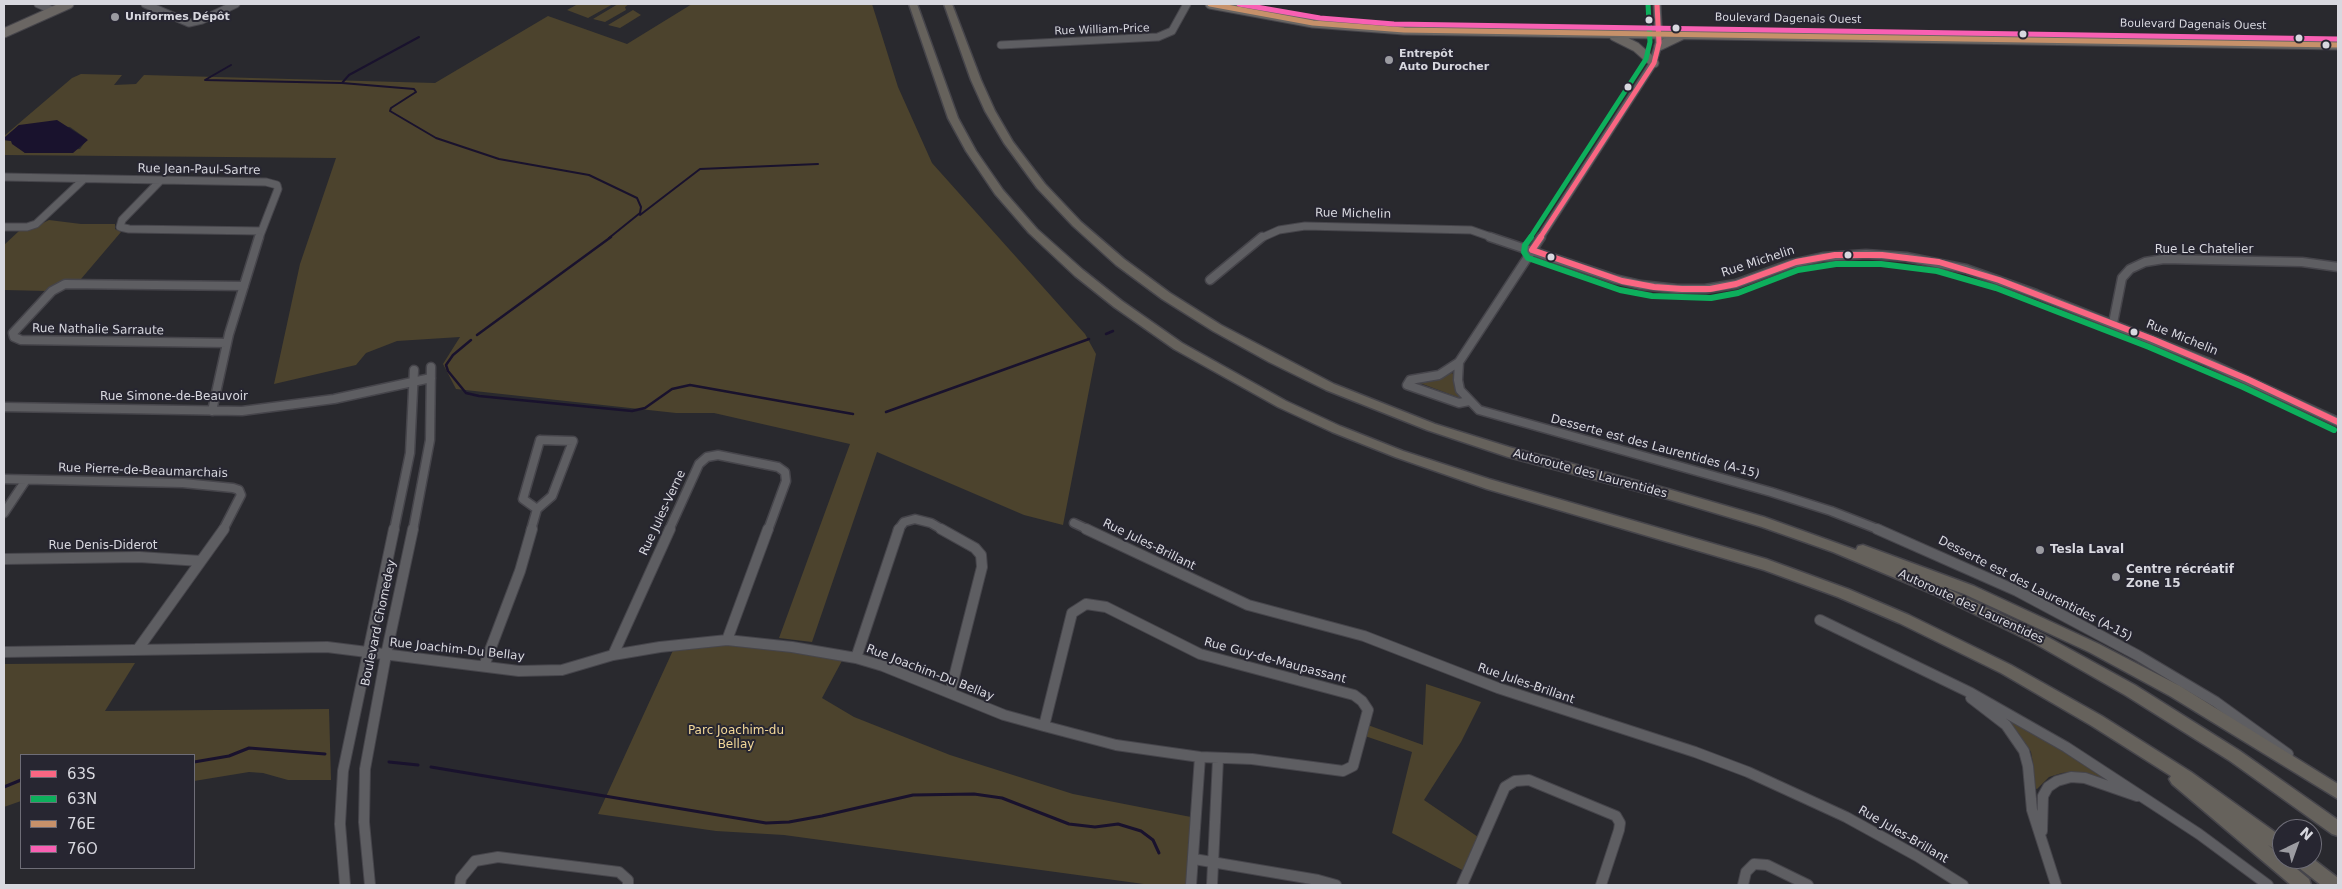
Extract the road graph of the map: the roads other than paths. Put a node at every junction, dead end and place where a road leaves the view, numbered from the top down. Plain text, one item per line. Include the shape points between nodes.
1 (69, 4) edge
2 (145, 4) edge
3 (236, 4) edge
4 (913, 4) edge
5 (948, 4) edge
6 (1187, 4) edge
7 (1210, 4) edge
8 (1239, 4) edge
9 (1657, 4) edge
10 (47, 6) edge
11 (4, 25) edge
12 (1659, 31) junction
13 (4, 33) edge
14 (1611, 33) junction
15 (1682, 35) junction
16 (2338, 39) edge
17 (1001, 45) dead end
18 (2338, 45) edge
19 (1659, 46) junction
20 (1654, 63) junction
21 (4, 177) edge
22 (84, 179) junction
23 (160, 180) junction
24 (4, 227) edge
25 (261, 231) junction
26 (1532, 250) junction
27 (2338, 267) edge
28 (1210, 280) dead end
29 (244, 286) junction
30 (2113, 323) junction
31 (227, 343) junction
32 (1459, 362) junction
33 (431, 366) dead end
34 (414, 370) dead end
35 (431, 378) junction
36 (413, 382) junction
37 (1407, 385) joint
38 (1467, 399) junction
39 (4, 407) edge
40 (212, 411) junction
41 (2338, 422) edge
42 (4, 479) edge
43 (26, 480) junction
44 (1668, 494) junction
45 (537, 509) junction
46 (4, 513) edge
47 (1074, 523) dead end
48 (4, 559) edge
49 (201, 561) junction
50 (1820, 620) dead end
51 (727, 640) junction
52 (138, 649) junction
53 (4, 652) edge
54 (368, 652) junction
55 (386, 655) junction
56 (613, 655) junction
57 (856, 658) junction
58 (2086, 665) junction
59 (484, 666) junction
60 (1955, 685) junction
61 (950, 692) junction
62 (1044, 726) junction
63 (2129, 740) junction
64 (1200, 758) junction
65 (1218, 759) junction
66 (2338, 791) edge
67 (2151, 801) junction
68 (2338, 820) edge
69 (2338, 829) edge
70 (2272, 839) edge
71 (2042, 840) junction
72 (1194, 859) junction
73 (1213, 862) junction
74 (2313, 869) edge
75 (346, 885) edge
76 (370, 885) edge
77 (460, 885) edge
78 (628, 885) edge
79 (1192, 885) edge
80 (1212, 885) edge
81 (1336, 885) edge
82 (1462, 885) edge
83 (1601, 885) edge
84 (1743, 885) edge
85 (1808, 885) edge
86 (1963, 885) edge
87 (2056, 885) edge
88 (2268, 885) edge
89 (2303, 885) edge
90 (2334, 885) edge

1 - 10 main road
2 - 3 street via 189,23
4 - 63 highway via 953,118 999,192 1034,231 1079,273 1185,350 1282,404 1416,460 1517,493 1750,560 1850,596 2006,669
5 - 44 highway, Autoroute des Laurentides via 986,103 1024,165 1087,233 1166,296 1266,355 1388,411 1500,450
6 - 17 street, Rue William-Price via 1172,30 1158,37
7 - 14 main road, Boulevard Dagenais Ouest via 1361,28
8 - 12 main road, Boulevard Dagenais Ouest via 1370,23
9 - 12 street
10 - 11 main road
10 - 13 main road
12 - 14 main road, Boulevard Dagenais Ouest
12 - 15 main road, Boulevard Dagenais Ouest
12 - 16 main road, Boulevard Dagenais Ouest
12 - 19 street
14 - 20 main road via 1636,46
15 - 18 main road, Boulevard Dagenais Ouest
15 - 19 main road
19 - 20 street
20 - 26 street
21 - 22 street, Rue Jean-Paul-Sartre
22 - 23 street, Rue Jean-Paul-Sartre
22 - 24 street via 36,224
23 - 25 street, Rue Jean-Paul-Sartre via 276,184 278,188
23 - 25 street via 122,220 120,227
25 - 29 street, Rue Jean-Paul-Sartre
26 - 28 street, Rue Michelin via 1468,229 1296,226 1260,239
26 - 30 street, Rue Michelin via 1622,281 1689,290 1736,284 1791,264 1823,257 1852,254 1906,257 1986,275
26 - 32 street
27 - 30 street, Rue Le Chatelier via 2302,262 2145,262 2130,268 2122,278
29 - 31 street, Rue Jean-Paul-Sartre
29 - 31 street, Rue Nathalie Sarraute via 66,284 54,289 13,333 21,340
30 - 41 street, Rue Michelin via 2245,378
31 - 40 street, Rue Jean-Paul-Sartre
32 - 37 street via 1440,375 1410,380
32 - 38 street via 1458,384
33 - 35 street, Boulevard Chomedey
34 - 36 street, Boulevard Chomedey
35 - 36 street, Rue Simone-de-Beauvoir
35 - 55 street, Boulevard Chomedey via 427,464
36 - 40 street, Rue Simone-de-Beauvoir via 306,403 242,411
36 - 54 street, Boulevard Chomedey via 410,452
37 - 38 street, Desserte est des Laurentides (A-15) via 1459,403
38 - 66 street, Desserte est des Laurentides (A-15) via 1479,410 1813,505 1942,556 2045,606 2175,677 2232,713
39 - 40 street, Rue Simone-de-Beauvoir
42 - 43 street, Rue Pierre-de-Beaumarchais
43 - 46 street
43 - 49 street, Rue Pierre-de-Beaumarchais via 182,483 236,488 240,495 232,518
44 - 58 highway, Autoroute des Laurentides via 1764,522 1856,555 1973,606
44 - 66 highway via 1830,539 1920,570 1993,600 2156,681
45 - 45 street via 552,496 573,441 540,440 522,499
45 - 59 street via 520,570
47 - 86 street, Rue Jules-Brillant via 1248,606 1364,636 1498,688 1748,772 1855,822
48 - 49 street, Rue Denis-Diderot via 139,557
49 - 52 street, Rue Pierre-de-Beaumarchais
50 - 60 street
51 - 56 street, Rue Joachim-Du Bellay
51 - 56 street, Rue Jules-Verne via 786,481 785,472 778,467 718,455 707,457 698,464
51 - 57 street, Rue Joachim-Du Bellay
52 - 53 street, Rue Joachim-Du Bellay
52 - 54 street, Rue Joachim-Du Bellay via 326,647
54 - 55 street, Rue Joachim-Du Bellay
54 - 75 street, Boulevard Chomedey via 347,745 342,785 341,838
55 - 59 street, Rue Joachim-Du Bellay
55 - 76 street, Boulevard Chomedey via 364,782 364,835
56 - 59 street, Rue Joachim-Du Bellay via 562,670 518,671
57 - 61 street, Rue Joachim-Du Bellay
57 - 61 street via 898,530 904,522 915,519 931,523 975,548 981,555 982,567
58 - 68 highway via 2205,730
58 - 69 highway, Autoroute des Laurentides via 2216,743
60 - 67 street via 2066,746
60 - 71 street via 2006,726 2022,746 2028,766 2032,810
61 - 62 street, Rue Joachim-Du Bellay
62 - 64 street, Rue Joachim-Du Bellay via 1116,745
62 - 65 street, Rue Guy-de-Maupassant via 1072,613 1086,604 1106,608 1200,654 1354,695 1368,710 1353,766 1343,771 1252,759
63 - 70 highway
63 - 89 highway
64 - 65 street, Rue Joachim-Du Bellay
64 - 72 street
65 - 73 street
67 - 71 street via 2090,779 2061,779 2052,784 2043,796
67 - 88 street
71 - 87 street
72 - 73 street
72 - 79 street
73 - 80 street
73 - 81 street
74 - 90 highway
77 - 78 street via 461,878 475,861 498,857 619,872 628,880
82 - 83 street via 1505,787 1515,781 1529,780 1616,816 1619,830
84 - 85 street via 1746,872 1754,864 1767,865

